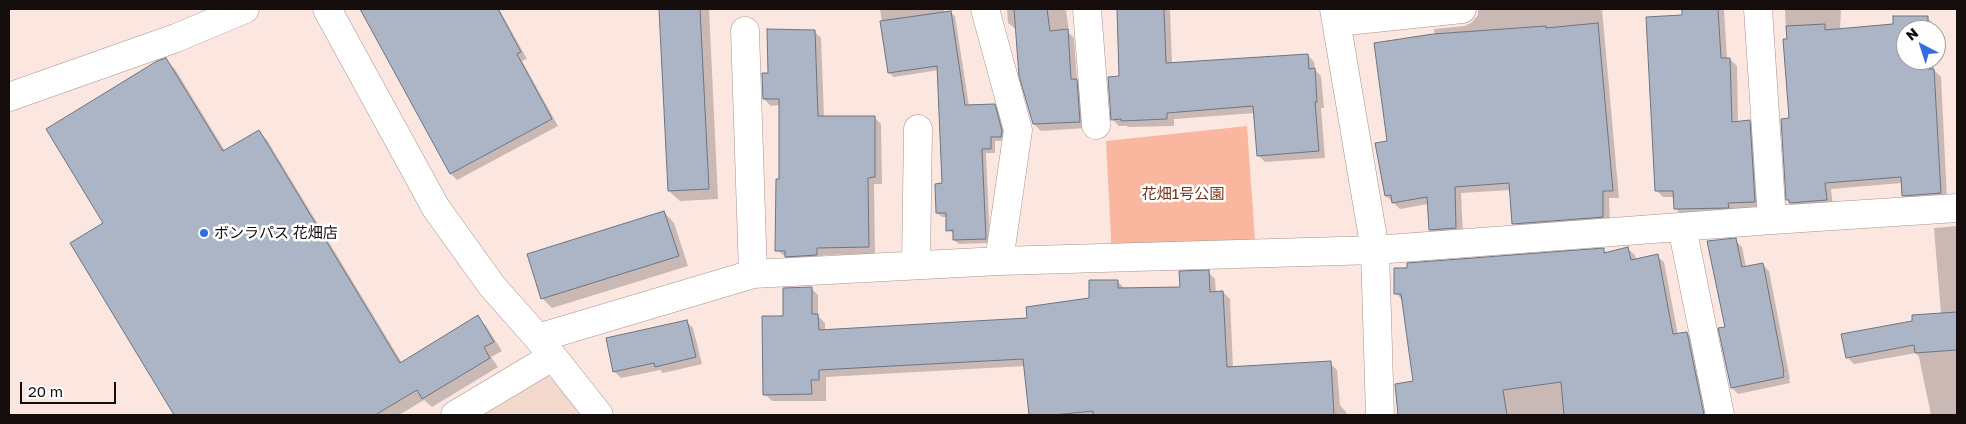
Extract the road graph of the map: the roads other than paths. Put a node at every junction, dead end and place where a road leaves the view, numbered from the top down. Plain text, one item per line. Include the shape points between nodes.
1 (245, 9) edge
2 (327, 9) edge
3 (985, 9) edge
4 (1087, 9) edge
5 (1462, 9) edge
6 (1758, 9) edge
7 (1336, 15) edge
8 (745, 31) dead end
9 (9, 97) edge
10 (1096, 125) dead end
11 (918, 129) dead end
12 (1957, 208) edge
13 (1772, 220) junction
14 (1682, 227) junction
15 (1375, 250) junction
16 (999, 261) junction
17 (916, 265) junction
18 (753, 274) junction
19 (545, 348) junction
20 (455, 415) edge
21 (599, 415) edge
22 (1380, 415) edge
23 (1720, 415) edge

1 - 9 street via 176,38
2 - 19 street via 436,208 492,286
3 - 16 street via 1018,130
4 - 10 street
5 - 7 street
6 - 13 street
7 - 15 street
8 - 18 street
11 - 17 street
12 - 13 street
13 - 14 street
14 - 15 street
14 - 23 street
15 - 16 street
15 - 22 street
16 - 17 street
17 - 18 street
18 - 19 street
19 - 20 street
19 - 21 street

